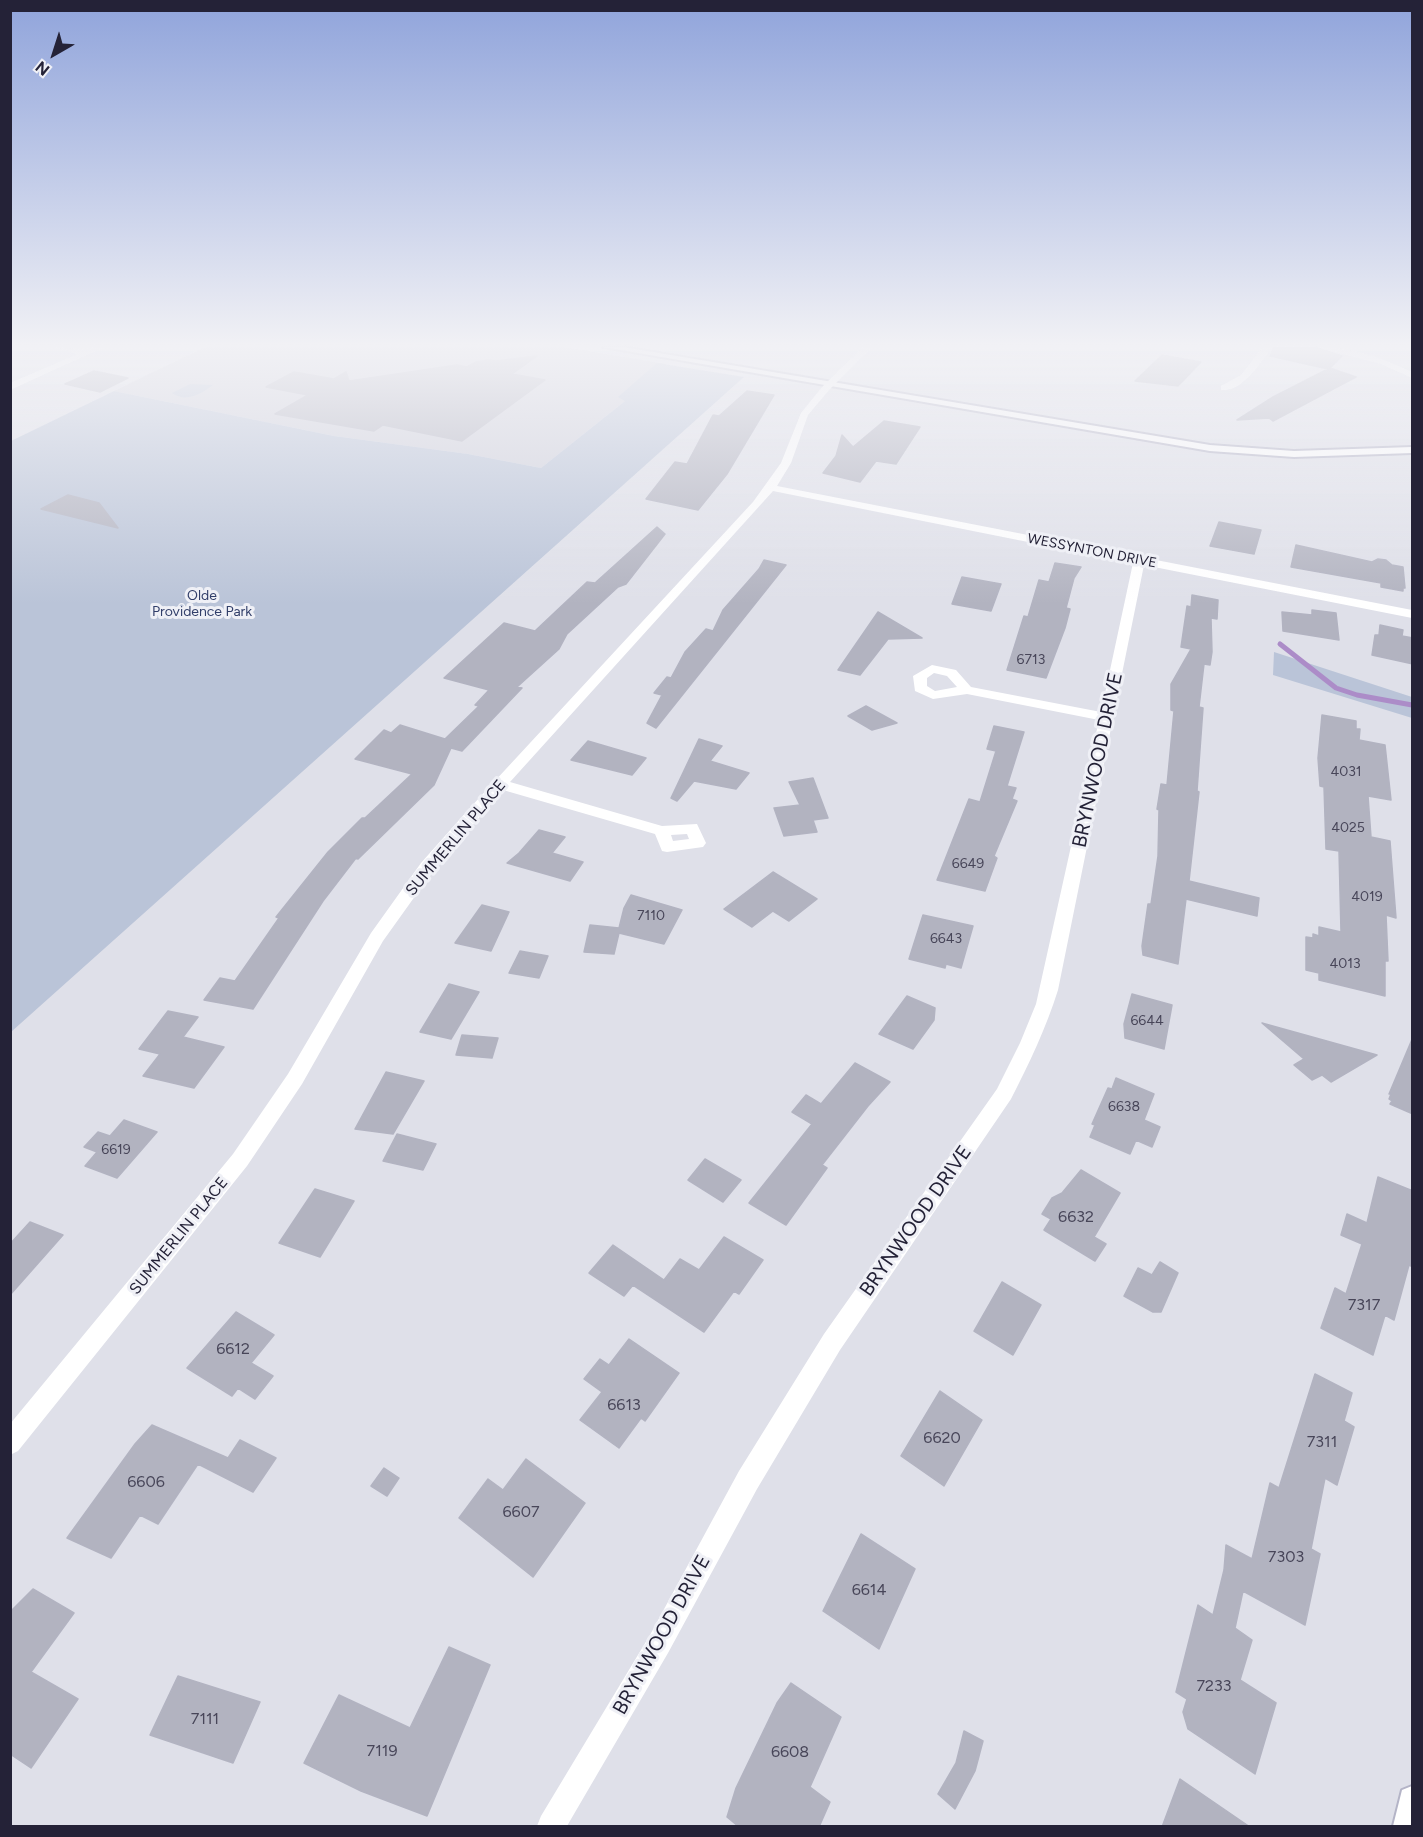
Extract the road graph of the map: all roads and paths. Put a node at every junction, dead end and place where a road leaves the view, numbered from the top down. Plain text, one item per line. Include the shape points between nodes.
1 (796, 433) edge
2 (1120, 433) edge
3 (1413, 450) edge
4 (771, 488) junction
5 (1139, 561) junction
6 (1413, 614) edge
7 (967, 690) dead end
8 (1106, 717) junction
9 (500, 784) junction
10 (662, 831) dead end
11 (10, 1443) edge
12 (1413, 1800) edge
13 (551, 1827) edge
14 (1407, 1827) edge

1 - 4 street, SUMMERLIN PLACE via 790,454
2 - 3 street via 1210,448 1294,454
4 - 5 street, WESSYNTON DRIVE
4 - 9 street, SUMMERLIN PLACE
5 - 6 street, WESSYNTON DRIVE
5 - 8 street, BRYNWOOD DRIVE
7 - 8 street
8 - 13 street, BRYNWOOD DRIVE via 1049,990 1024,1056 1004,1094 832,1342 748,1480 659,1644
9 - 10 street
9 - 11 street, SUMMERLIN PLACE via 427,867 377,937 296,1079 240,1160
12 - 14 street

